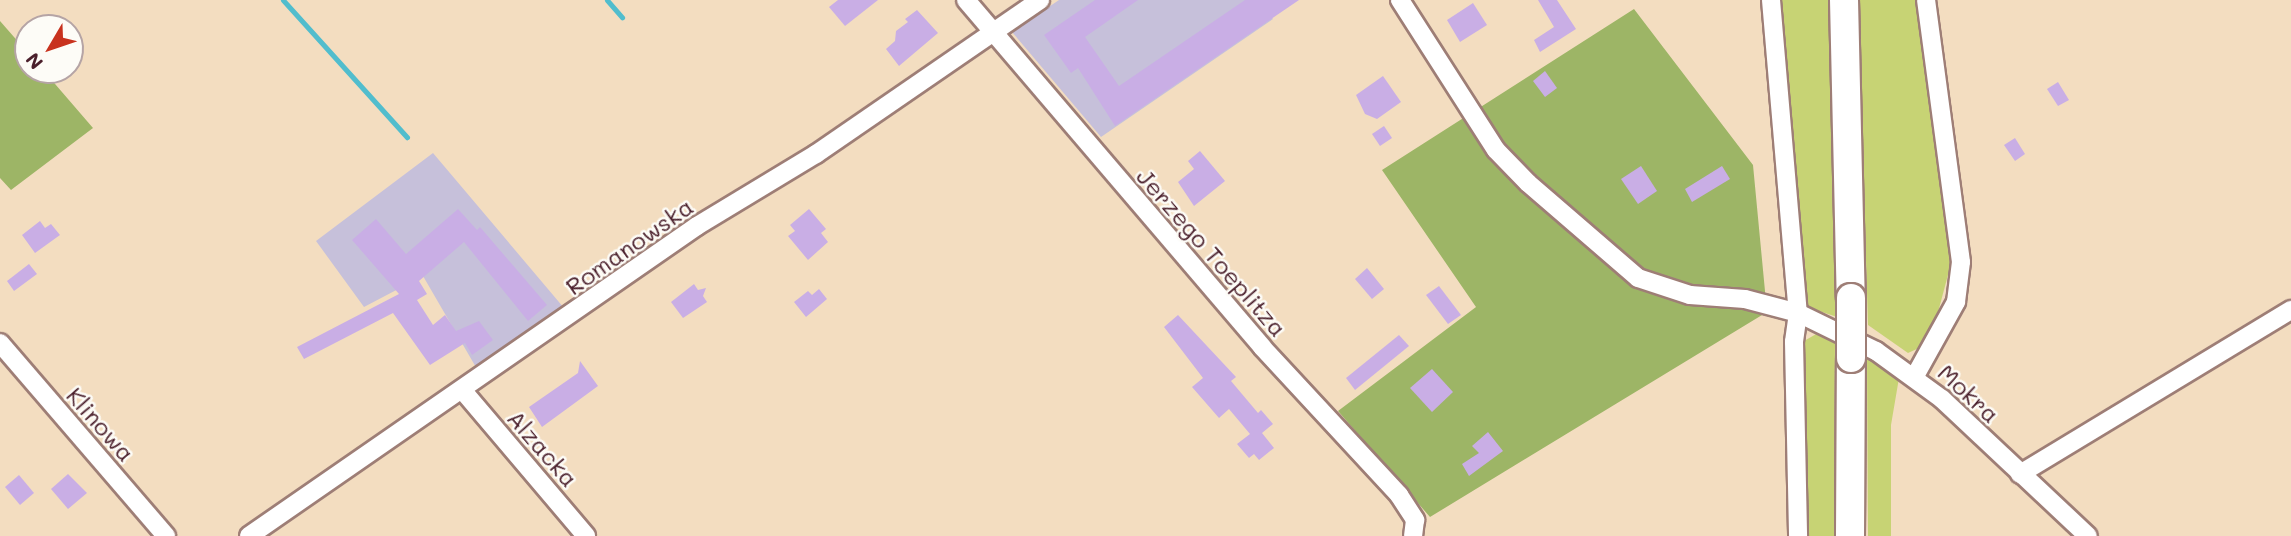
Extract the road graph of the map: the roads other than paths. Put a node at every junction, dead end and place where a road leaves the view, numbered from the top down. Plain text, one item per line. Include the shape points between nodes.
1 (966, 0) edge
2 (1040, 0) edge
3 (1400, 0) edge
4 (1771, 0) edge
5 (1844, 0) edge
6 (1926, 0) edge
7 (994, 32) junction
8 (2291, 310) edge
9 (1798, 313) junction
10 (0, 343) edge
11 (1915, 376) junction
12 (464, 392) junction
13 (2020, 474) junction
14 (166, 536) edge
15 (249, 536) edge
16 (586, 536) edge
17 (1413, 536) edge
18 (1798, 536) edge
19 (1850, 536) edge
20 (2088, 536) edge

1 - 7 street, Jerzego Toeplitza
2 - 7 street, Romanowska
3 - 9 street, Mokra via 1496,150 1638,278 1690,295 1745,299
4 - 9 street
5 - 19 main road, bridge via 1852,298
6 - 11 street via 1961,262 1956,302
7 - 12 street, Romanowska via 816,154 697,226
7 - 17 street, Jerzego Toeplitza via 1262,347 1399,495 1415,520
8 - 13 street
9 - 11 street, Mokra via 1866,345
9 - 18 street via 1794,342
10 - 14 street, Klinowa
11 - 13 street, Mokra
12 - 15 street, Romanowska
12 - 16 street, Alzacka
13 - 20 street, Mokra

